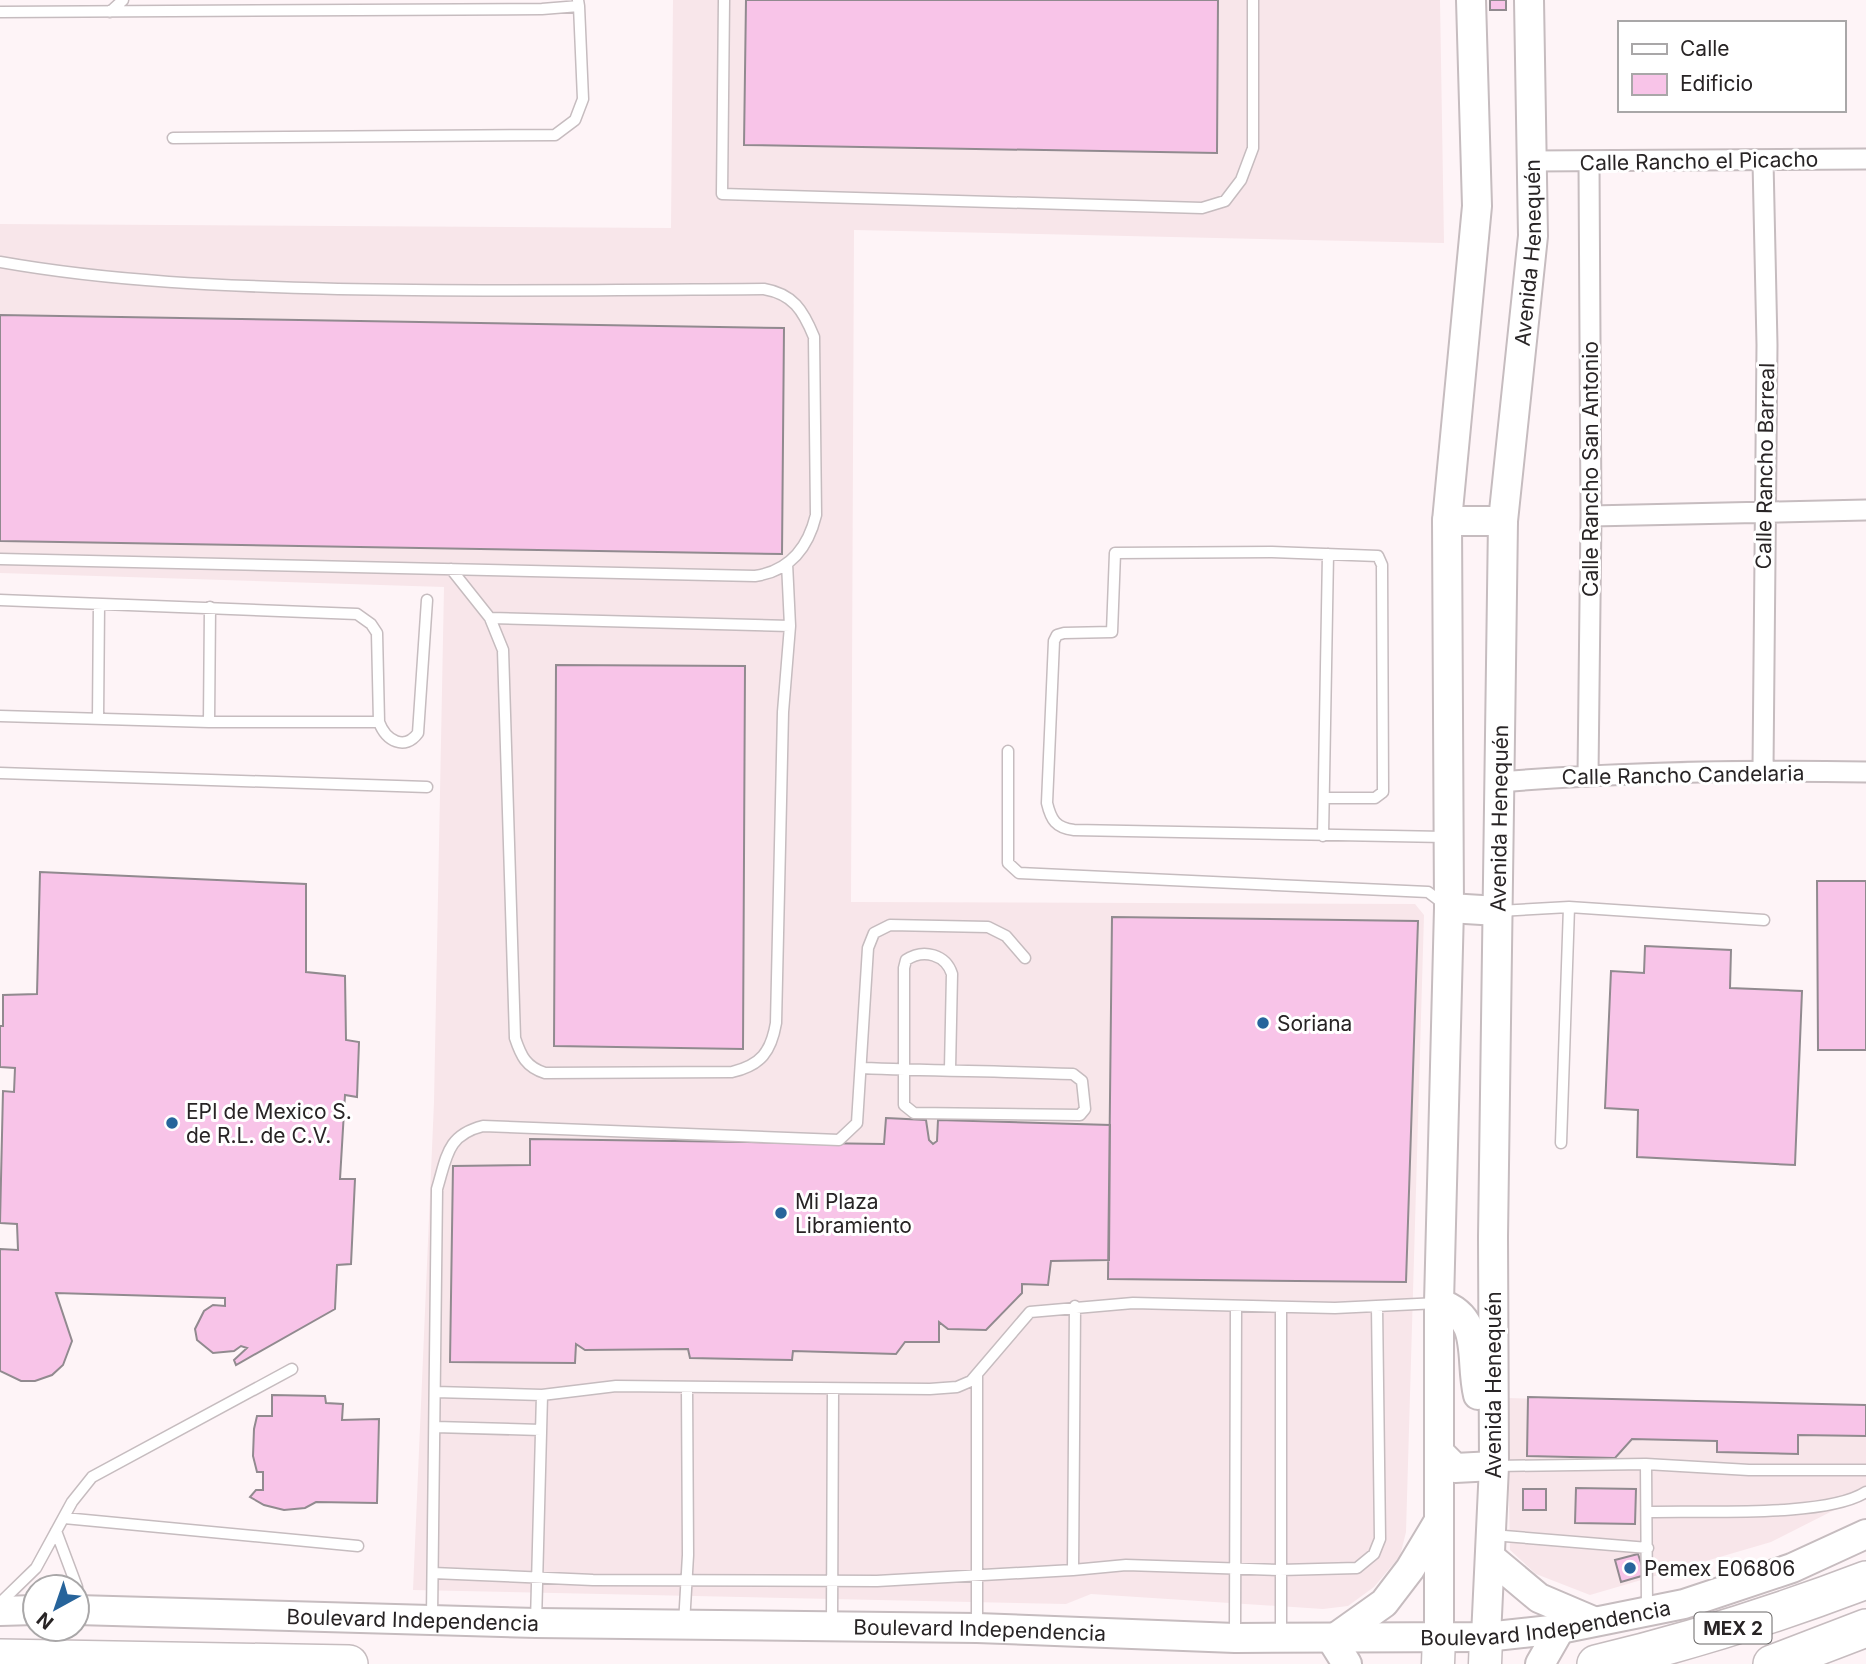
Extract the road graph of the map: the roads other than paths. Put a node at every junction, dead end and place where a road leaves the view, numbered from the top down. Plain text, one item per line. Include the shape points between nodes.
1 (123, 0) edge
2 (724, 0) edge
3 (1253, 0) edge
4 (1471, 0) edge
5 (1529, 0) edge
6 (578, 3) edge
7 (422, 5) edge
8 (0, 12) edge
9 (110, 12) junction
10 (173, 138) dead end
11 (1866, 159) edge
12 (1532, 161) junction
13 (1763, 161) junction
14 (1589, 163) junction
15 (0, 261) edge
16 (1866, 510) edge
17 (1764, 511) junction
18 (1591, 516) junction
19 (1447, 521) junction
20 (1503, 521) junction
21 (1328, 554) junction
22 (0, 559) edge
23 (787, 563) junction
24 (451, 569) junction
25 (0, 600) edge
26 (427, 600) dead end
27 (99, 604) junction
28 (210, 607) junction
29 (490, 618) junction
30 (790, 626) junction
31 (0, 716) edge
32 (98, 719) junction
33 (209, 722) junction
34 (379, 722) junction
35 (1009, 751) dead end
36 (1763, 770) junction
37 (1866, 772) edge
38 (0, 773) edge
39 (1588, 775) junction
40 (1499, 782) junction
41 (427, 787) dead end
42 (1324, 797) junction
43 (1323, 836) junction
44 (1449, 837) junction
45 (1569, 907) junction
46 (1450, 908) junction
47 (1498, 911) junction
48 (1764, 919) dead end
49 (1025, 958) dead end
50 (862, 1068) junction
51 (904, 1069) junction
52 (950, 1069) junction
53 (1561, 1143) dead end
54 (1439, 1303) junction
55 (1076, 1306) junction
56 (1236, 1306) junction
57 (1377, 1306) junction
58 (1281, 1307) junction
59 (292, 1369) dead end
60 (977, 1375) junction
61 (687, 1387) junction
62 (833, 1390) junction
63 (435, 1392) junction
64 (542, 1395) junction
65 (435, 1427) junction
66 (1493, 1429) junction
67 (541, 1430) junction
68 (1439, 1452) junction
69 (1646, 1464) junction
70 (1494, 1466) junction
71 (1866, 1470) edge
72 (1866, 1492) edge
73 (1649, 1512) junction
74 (64, 1518) junction
75 (1437, 1524) junction
76 (56, 1531) junction
77 (1866, 1534) edge
78 (358, 1546) dead end
79 (1491, 1546) junction
80 (1648, 1548) junction
81 (1236, 1568) junction
82 (1073, 1570) junction
83 (1280, 1570) junction
84 (70, 1573) edge
85 (433, 1573) junction
86 (537, 1575) junction
87 (976, 1576) junction
88 (687, 1578) junction
89 (830, 1579) junction
90 (1866, 1580) edge
91 (91, 1600) edge
92 (0, 1603) edge
93 (21, 1610) edge
94 (0, 1611) edge
95 (1647, 1611) junction
96 (432, 1618) junction
97 (1593, 1621) junction
98 (536, 1623) junction
99 (684, 1624) junction
100 (832, 1626) junction
101 (977, 1628) junction
102 (1866, 1628) edge
103 (1560, 1629) junction
104 (1235, 1638) junction
105 (1281, 1639) junction
106 (1332, 1640) junction
107 (1438, 1650) edge
108 (1486, 1651) edge
109 (0, 1658) edge
110 (349, 1664) edge
111 (1347, 1664) edge
112 (1540, 1664) edge
113 (1596, 1664) edge
114 (1772, 1664) edge

1 - 9 lane
2 - 3 lane via 722,194 1202,208 1225,201 1241,180 1253,148
4 - 19 main road via 1476,206
5 - 12 main road, Avenida Henequén
6 - 7 lane
6 - 10 lane via 583,99 575,120 555,135
7 - 9 lane
8 - 9 lane
11 - 13 street, Calle Rancho el Picacho
12 - 14 street, Calle Rancho el Picacho
12 - 20 main road, Avenida Henequén via 1534,236
13 - 14 street, Calle Rancho el Picacho
13 - 17 street, Calle Rancho Barreal
14 - 18 street, Calle Rancho San Antonio
15 - 23 lane via 116,280 189,285 470,292 779,291 795,301 814,337 816,515 801,553
16 - 17 street
17 - 18 street
17 - 36 street, Calle Rancho Barreal
18 - 39 street, Calle Rancho San Antonio
19 - 20 main road
19 - 44 main road
20 - 40 main road, Avenida Henequén
21 - 42 lane
21 - 42 lane via 1375,554 1381,560 1385,780 1383,792 1375,798
21 - 43 lane via 1115,553 1112,632 1063,633 1054,641 1047,803 1050,817 1063,829 1270,831
22 - 24 lane
23 - 24 lane via 755,576
23 - 30 lane
24 - 29 lane
25 - 27 lane
26 - 34 lane via 418,733 401,743 385,734
27 - 28 lane
27 - 32 lane
28 - 33 lane
28 - 34 lane via 349,612 365,618 377,633
29 - 30 lane
29 - 30 lane via 503,650 515,1038 526,1062 545,1073 732,1072 760,1061 769,1052 776,1023 783,712
31 - 32 lane
32 - 33 lane
33 - 34 lane
35 - 46 lane via 1008,863 1019,873 1427,892
36 - 37 street, Calle Rancho Candelaria
36 - 39 street, Calle Rancho Candelaria
38 - 41 lane
39 - 40 street, Calle Rancho Candelaria
40 - 47 main road, Avenida Henequén
42 - 43 lane
43 - 44 lane
44 - 46 main road
45 - 47 lane
45 - 48 lane
45 - 53 lane
46 - 47 main road
46 - 54 main road
47 - 66 main road, Avenida Henequén
49 - 50 lane via 1006,936 988,927 881,927 868,948
50 - 51 lane
50 - 63 lane via 858,1123 839,1140 483,1126 464,1131 450,1146 437,1189
51 - 52 lane
51 - 52 lane via 904,968 914,954 940,956 949,963
51 - 52 lane via 904,1105 914,1113 1080,1115 1086,1105 1082,1081 1073,1074
54 - 57 lane
54 - 66 main road via 1453,1308 1467,1322 1479,1401
54 - 68 main road
55 - 56 lane
55 - 60 lane via 1030,1311
55 - 82 lane
56 - 58 lane
56 - 81 lane
57 - 58 lane
57 - 83 lane via 1380,1539 1374,1555 1357,1568
58 - 83 lane
59 - 74 lane via 102,1469 82,1486
60 - 62 lane via 957,1387
60 - 87 lane
61 - 62 lane
61 - 64 lane via 605,1387
61 - 88 lane
62 - 89 lane
63 - 64 lane
63 - 65 lane
64 - 67 lane
65 - 67 lane
65 - 85 lane
66 - 70 main road, Avenida Henequén
67 - 86 lane
68 - 70 main road via 1455,1468
68 - 75 main road
69 - 70 lane
69 - 71 lane
69 - 73 lane
70 - 79 main road, Avenida Henequén
72 - 73 lane via 1823,1507
73 - 80 lane
74 - 76 lane
74 - 78 lane
75 - 106 main road via 1384,1603
75 - 107 main road
76 - 84 lane
76 - 92 lane via 36,1568
77 - 95 main road, Boulevard Independencia / MEX 2 via 1792,1568 1684,1604
79 - 80 lane
79 - 97 main road via 1539,1598
79 - 108 main road, Avenida Henequén
80 - 95 lane
81 - 82 lane via 1126,1565
81 - 83 lane
81 - 104 lane
82 - 87 lane
83 - 105 lane
85 - 86 lane
85 - 96 lane
86 - 88 lane via 593,1580
86 - 98 lane
87 - 89 lane
87 - 101 lane
88 - 89 lane
88 - 99 lane
89 - 100 lane
90 - 113 highway, MEX 2 via 1682,1644
91 - 96 main road, Boulevard Independencia / MEX 2
93 - 94 main road
95 - 97 main road, Boulevard Independencia / MEX 2
96 - 98 main road, Boulevard Independencia / MEX 2
97 - 103 main road, Boulevard Independencia / MEX 2
98 - 99 main road, Boulevard Independencia / MEX 2
99 - 100 main road, Boulevard Independencia / MEX 2
100 - 101 main road, Boulevard Independencia / MEX 2
101 - 104 main road, Boulevard Independencia / MEX 2
102 - 114 highway, MEX 2
103 - 108 main road, Boulevard Independencia / MEX 2
103 - 112 main road
104 - 105 main road, Boulevard Independencia / MEX 2
105 - 106 main road, Boulevard Independencia / MEX 2
106 - 107 main road, Boulevard Independencia / MEX 2
106 - 111 main road
107 - 108 main road, Boulevard Independencia / MEX 2
109 - 110 highway

